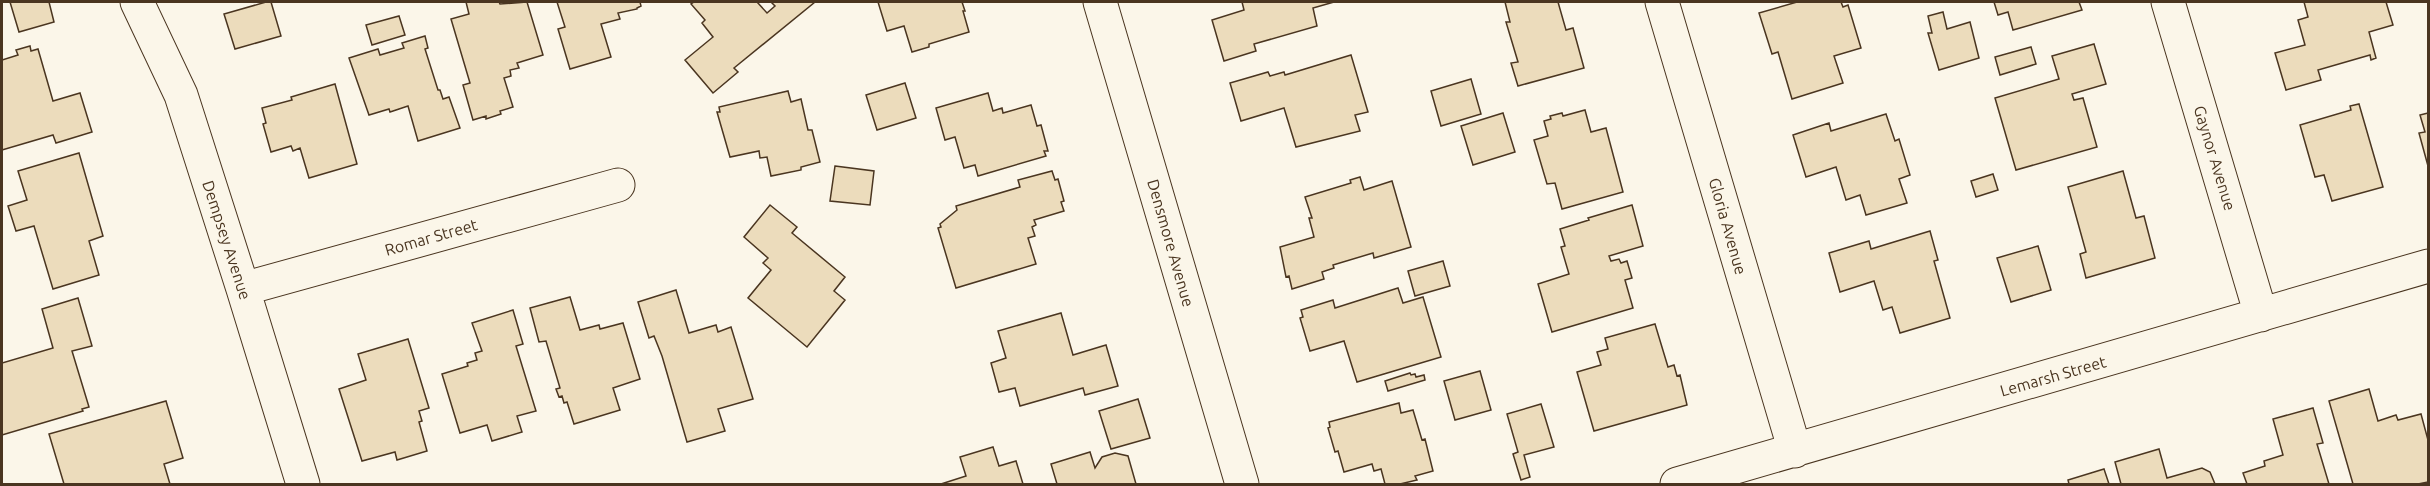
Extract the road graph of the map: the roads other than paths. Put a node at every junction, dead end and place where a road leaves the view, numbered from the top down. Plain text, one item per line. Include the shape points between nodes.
1 (137, 2) edge
2 (1100, 2) edge
3 (1662, 2) edge
4 (2168, 2) edge
5 (618, 185) dead end
6 (2428, 266) edge
7 (243, 289) junction
8 (2261, 315) junction
9 (1795, 451) junction
10 (303, 484) edge
11 (1242, 484) edge
12 (1677, 484) edge

1 - 7 street, Dempsey Avenue via 181,95
2 - 11 street, Densmore Avenue
3 - 9 street, Gloria Avenue
4 - 8 street, Gaynor Avenue
5 - 7 street, Romar Street
6 - 8 street, Lemarsh Street
7 - 10 street, Dempsey Avenue
8 - 9 street, Lemarsh Street
9 - 12 street, Lemarsh Street

